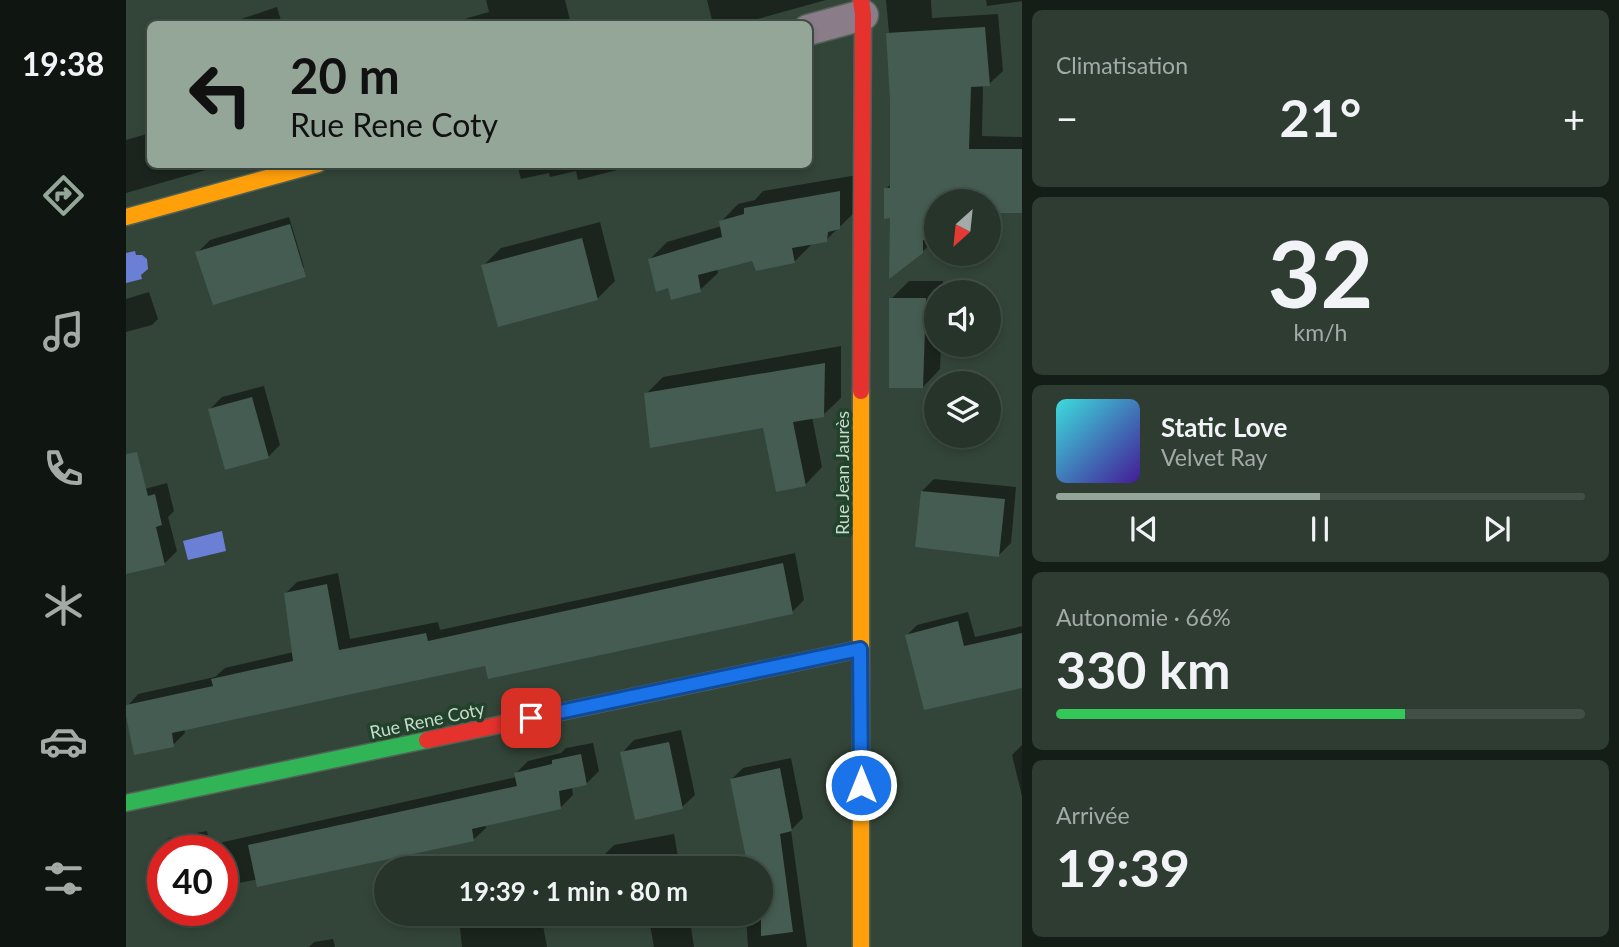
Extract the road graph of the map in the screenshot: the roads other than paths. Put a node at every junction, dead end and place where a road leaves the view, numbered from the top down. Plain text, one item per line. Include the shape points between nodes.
1 (862, 7) edge
2 (812, 28) edge
3 (304, 168) edge
4 (126, 217) edge
5 (860, 649) junction
6 (126, 803) edge
7 (861, 947) edge

1 - 2 street
1 - 5 street, Rue Jean Jaurès
3 - 4 street
5 - 6 street, Rue Rene Coty
5 - 7 street, Rue Jean Jaurès

